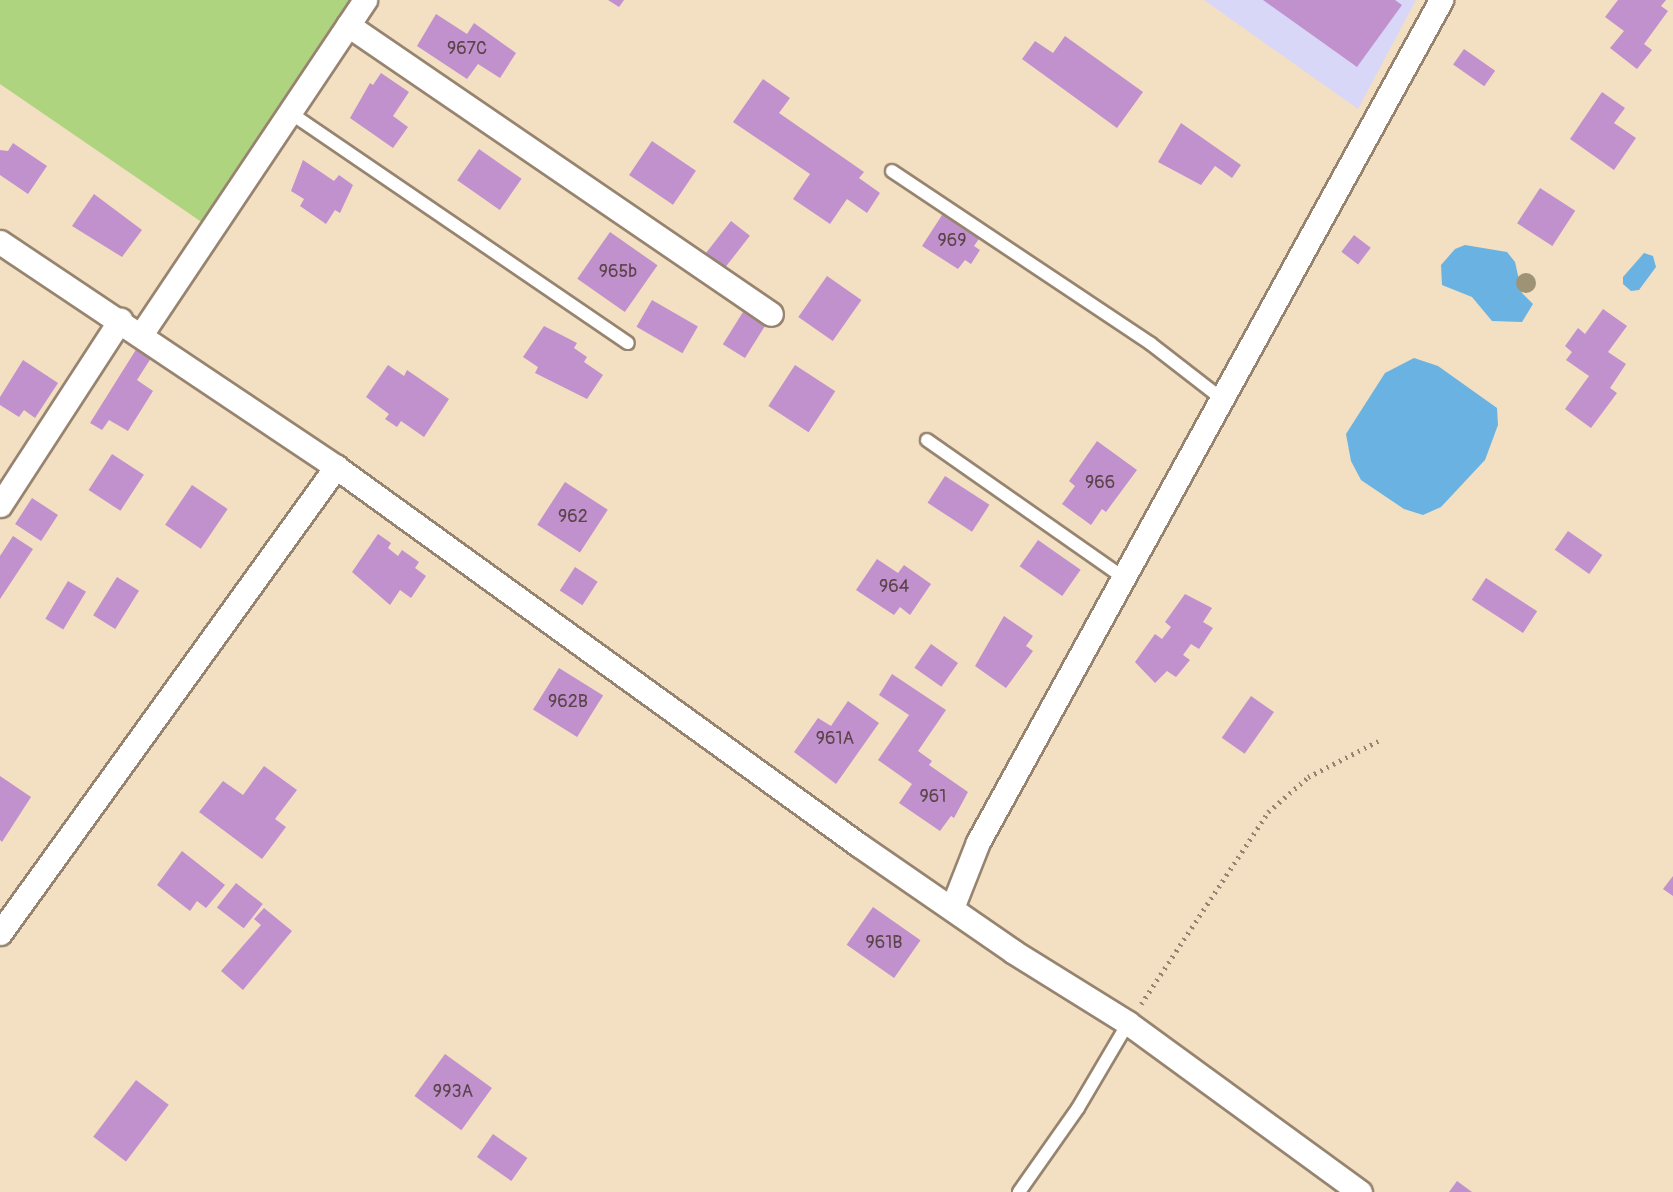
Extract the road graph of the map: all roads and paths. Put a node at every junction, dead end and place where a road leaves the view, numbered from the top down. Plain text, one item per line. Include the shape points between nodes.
1 (365, 0) edge
2 (1440, 0) edge
3 (348, 25) junction
4 (289, 112) junction
5 (892, 171) dead end
6 (0, 242) edge
7 (771, 314) dead end
8 (120, 320) junction
9 (142, 333) junction
10 (628, 343) dead end
11 (1222, 399) junction
12 (927, 440) dead end
13 (336, 467) junction
14 (0, 505) edge
15 (1123, 577) junction
16 (1378, 741) dead end
17 (952, 908) junction
18 (0, 933) edge
19 (1128, 1023) junction
20 (1019, 1192) edge
21 (1360, 1192) edge

1 - 3 street
2 - 11 street
3 - 4 street
3 - 7 street
4 - 9 street
4 - 10 lane
5 - 11 lane via 1151,344
6 - 8 street
8 - 9 street
8 - 14 street
9 - 13 street
11 - 15 street
12 - 15 lane
13 - 17 street
13 - 18 street
15 - 17 street via 978,842
16 - 19 path via 1308,777 1268,812
17 - 19 street
19 - 20 lane via 1078,1108
19 - 21 street

